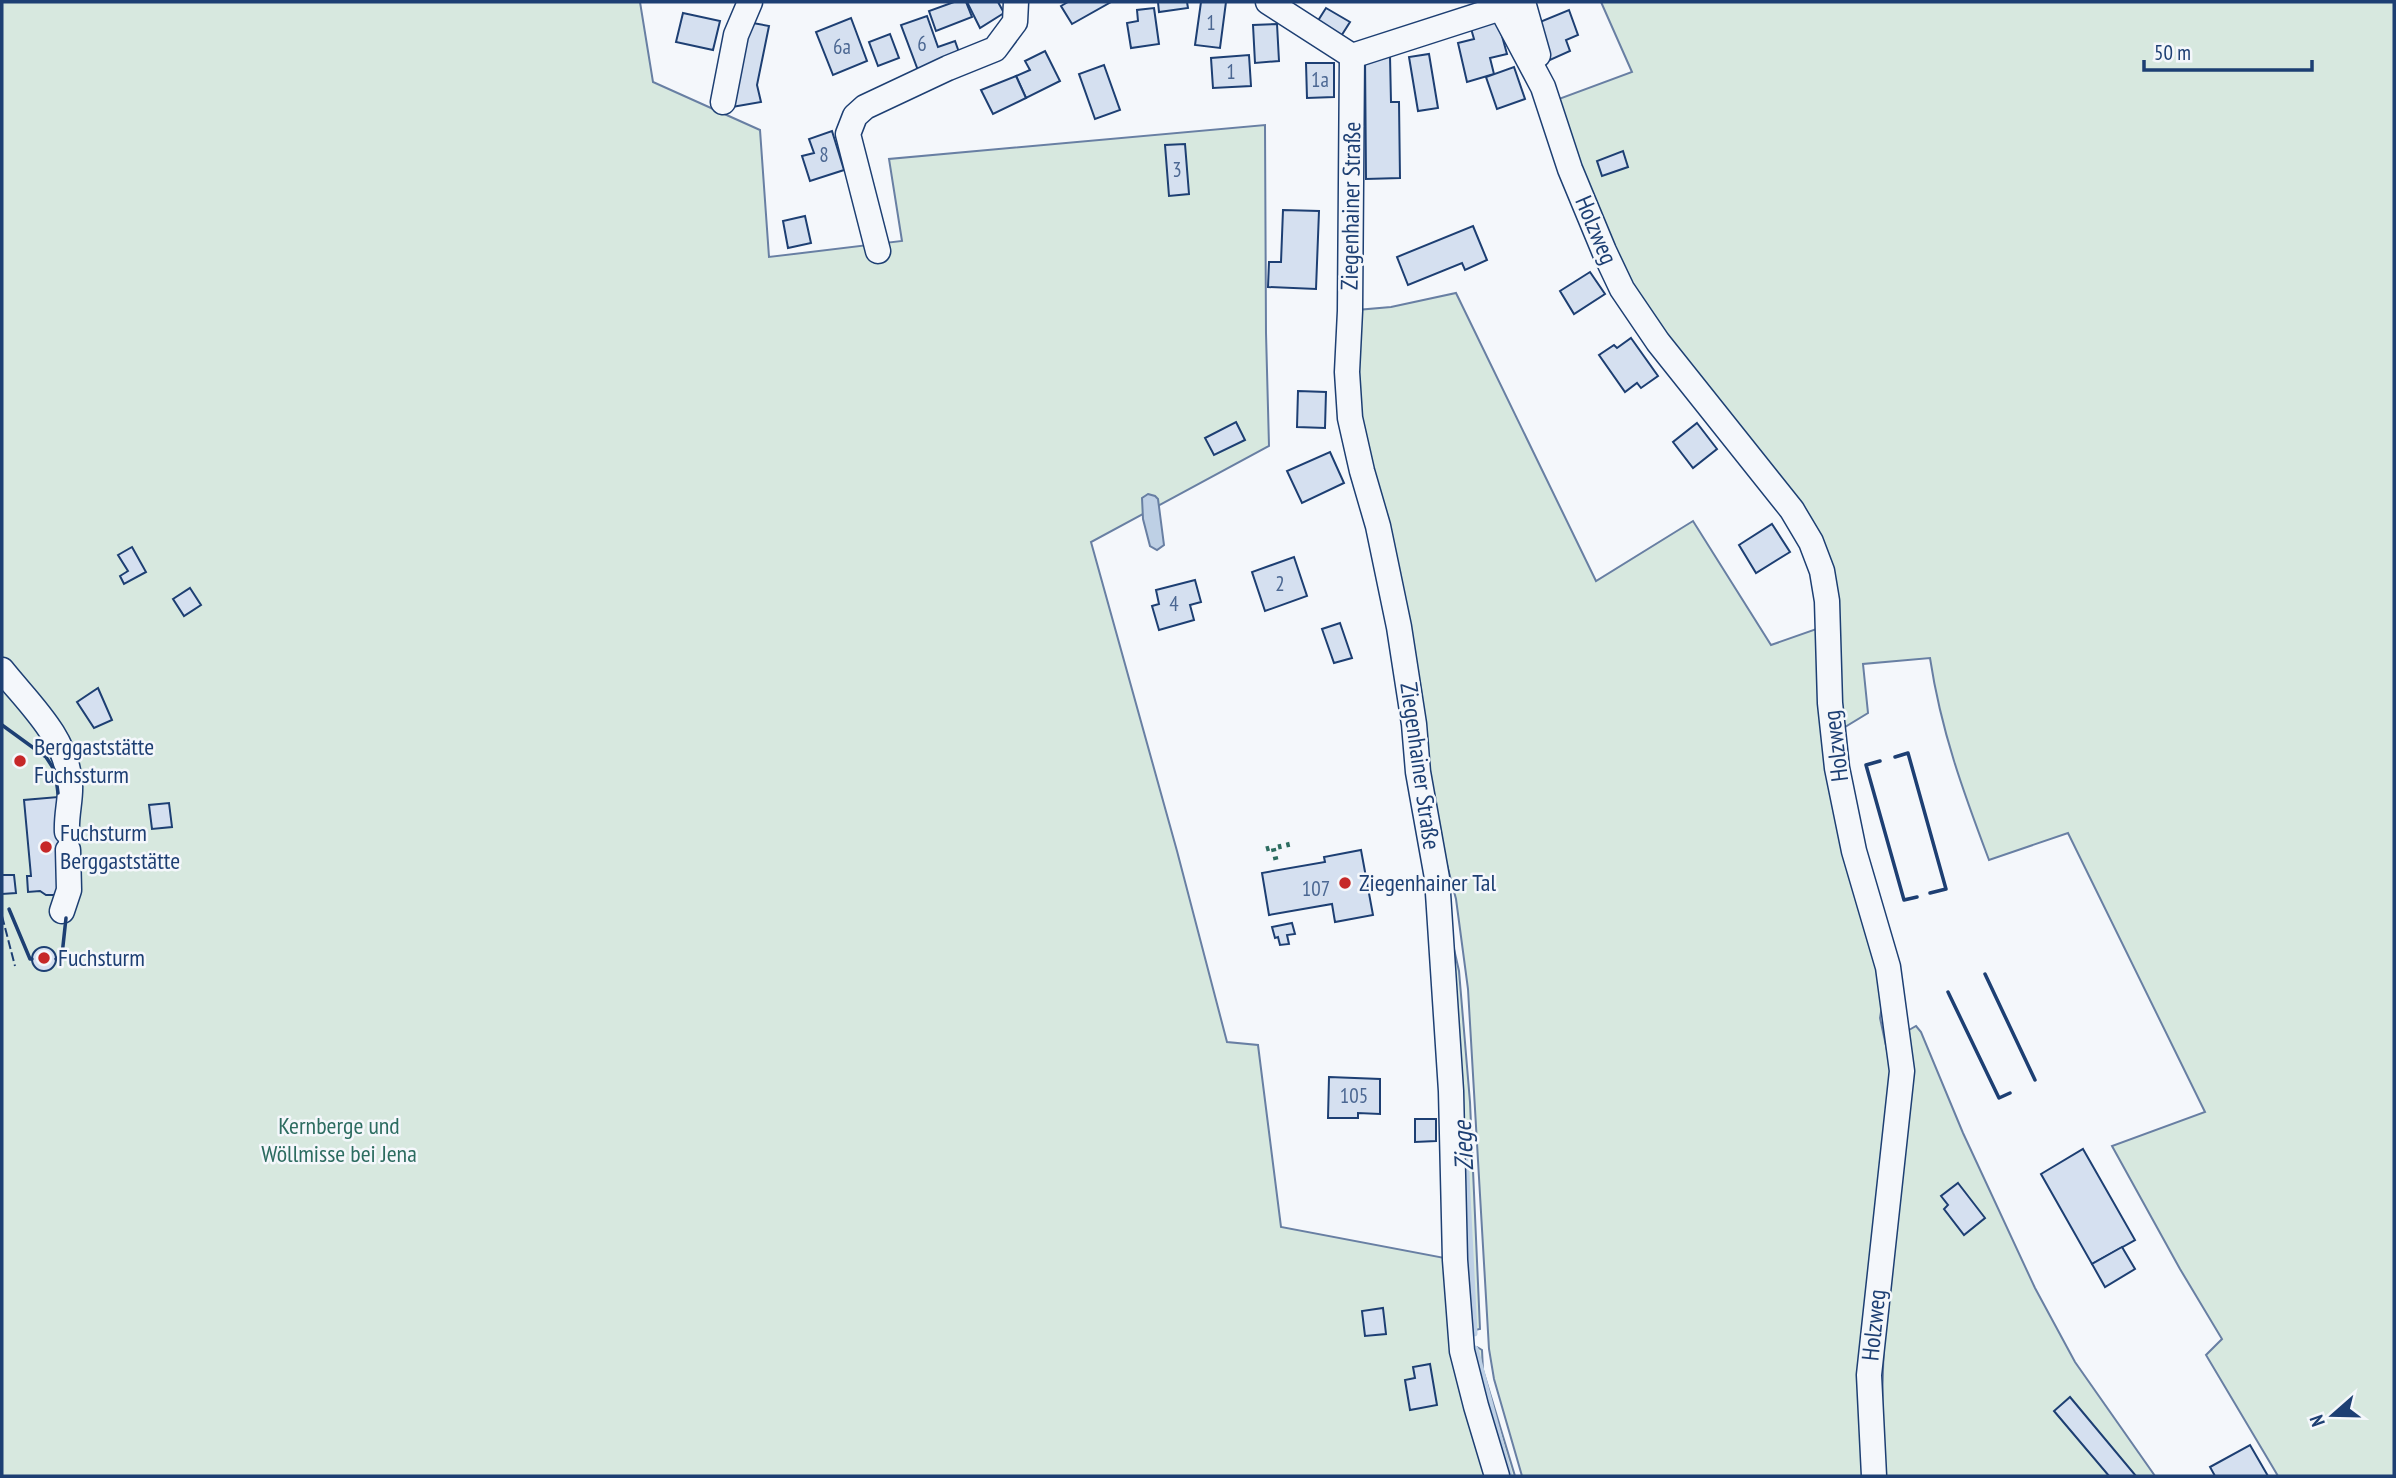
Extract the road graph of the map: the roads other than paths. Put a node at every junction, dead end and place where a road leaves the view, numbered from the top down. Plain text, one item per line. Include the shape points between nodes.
1 (750, 2) edge
2 (1016, 2) edge
3 (1268, 2) edge
4 (1508, 4) edge
5 (1352, 56) junction
6 (723, 102) dead end
7 (878, 251) dead end
8 (2, 670) edge
9 (62, 911) dead end
10 (1497, 1476) edge
11 (1874, 1476) edge

1 - 6 street via 736,35
2 - 7 street via 1016,22 995,49 864,107 855,116 848,134
3 - 5 street
4 - 5 street
4 - 11 street, Holzweg via 1540,62 1543,87 1570,169 1622,289 1658,342 1792,510 1822,570 1828,601 1837,768 1854,851 1888,967 1902,1071 1868,1375
5 - 10 street, Ziegenhainer Straße via 1350,418 1399,627 1437,878 1462,1351
8 - 9 street via 43,720 67,763 69,890

